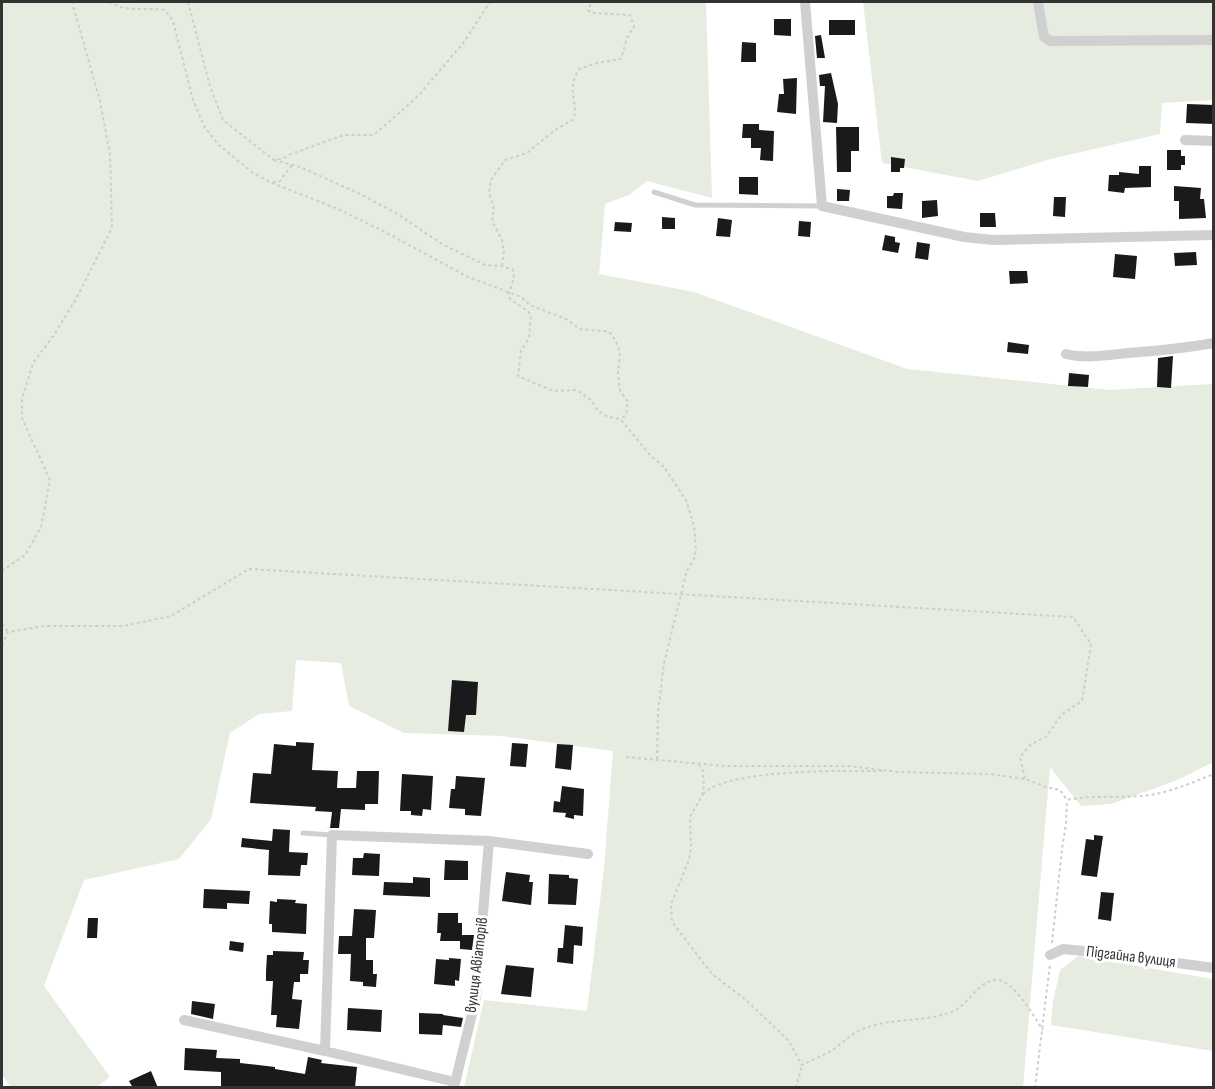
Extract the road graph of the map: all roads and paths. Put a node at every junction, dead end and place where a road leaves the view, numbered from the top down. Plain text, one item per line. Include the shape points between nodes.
1 (72, 2) edge
2 (109, 2) edge
3 (188, 2) edge
4 (490, 2) edge
5 (571, 2) edge
6 (581, 2) edge
7 (592, 2) edge
8 (805, 2) edge
9 (1038, 2) edge
10 (1214, 40) edge
11 (1185, 140) dead end
12 (1214, 141) edge
13 (274, 160) junction
14 (292, 165) junction
15 (270, 182) junction
16 (654, 192) dead end
17 (822, 206) junction
18 (1214, 235) edge
19 (502, 266) junction
20 (509, 291) junction
21 (1214, 343) edge
22 (1066, 354) dead end
23 (621, 420) junction
24 (2, 571) edge
25 (681, 594) junction
26 (2, 624) edge
27 (8, 632) junction
28 (2, 645) edge
29 (626, 757) dead end
30 (657, 760) junction
31 (699, 764) junction
32 (900, 772) junction
33 (1214, 774) edge
34 (1025, 779) junction
35 (702, 795) junction
36 (1067, 800) junction
37 (303, 833) dead end
38 (332, 835) junction
39 (489, 841) junction
40 (588, 854) dead end
41 (1050, 955) junction
42 (1214, 968) edge
43 (183, 1020) dead end
44 (1043, 1030) junction
45 (325, 1051) junction
46 (802, 1065) junction
47 (455, 1084) edge
48 (796, 1088) edge
49 (1035, 1088) edge

1 - 24 path via 100,101 110,156 112,228 76,299 33,363 22,399 22,418 50,480 41,527 25,555
2 - 15 path via 126,10 165,10 173,21 193,100 205,128 219,146 253,174
3 - 13 path via 223,120
4 - 13 path via 464,42 427,86 374,135 344,135
5 - 6 path
7 - 19 path via 588,10 592,13 630,15 634,26 621,59 579,69 571,91 574,119 527,153 505,160 496,170 489,193 494,209 492,221 502,240
8 - 17 street
9 - 10 street via 1044,37 1050,41
11 - 12 street
13 - 14 path
14 - 15 path via 279,182
14 - 19 path via 360,194 485,265
15 - 20 path via 338,209 466,276
16 - 17 lane via 695,205
17 - 18 street via 993,240
19 - 20 path via 513,270
20 - 23 path via 580,329 612,334 620,353 620,391 628,402
20 - 23 path via 510,299 531,315 518,375 553,391 577,390 598,411
21 - 22 street via 1106,355
23 - 25 path via 671,475 689,508 696,549
25 - 27 path via 249,569 171,616 124,626 45,626
25 - 30 path via 664,663
25 - 34 path via 1073,617 1091,644 1082,701 1061,715 1047,736 1030,745 1020,758
26 - 27 path
27 - 28 path
29 - 30 path
30 - 31 path
31 - 32 path via 848,766
31 - 35 path via 703,771
32 - 34 path via 990,774
32 - 35 path via 832,771 749,778 709,788
33 - 36 path via 1144,796
34 - 36 path via 1060,790
35 - 46 path via 690,817 689,860 670,904 672,922 712,974 788,1040
36 - 41 path
37 - 38 lane
38 - 39 street
38 - 45 street
39 - 40 street
39 - 47 street, вулиця Авіаторів via 476,998
41 - 42 street, Підгайна вулиця via 1063,949 1104,952
41 - 44 path
43 - 45 street
44 - 46 path via 1012,987 1000,980 991,981 956,1010 932,1018 862,1028
44 - 49 path
45 - 47 street
46 - 48 path

